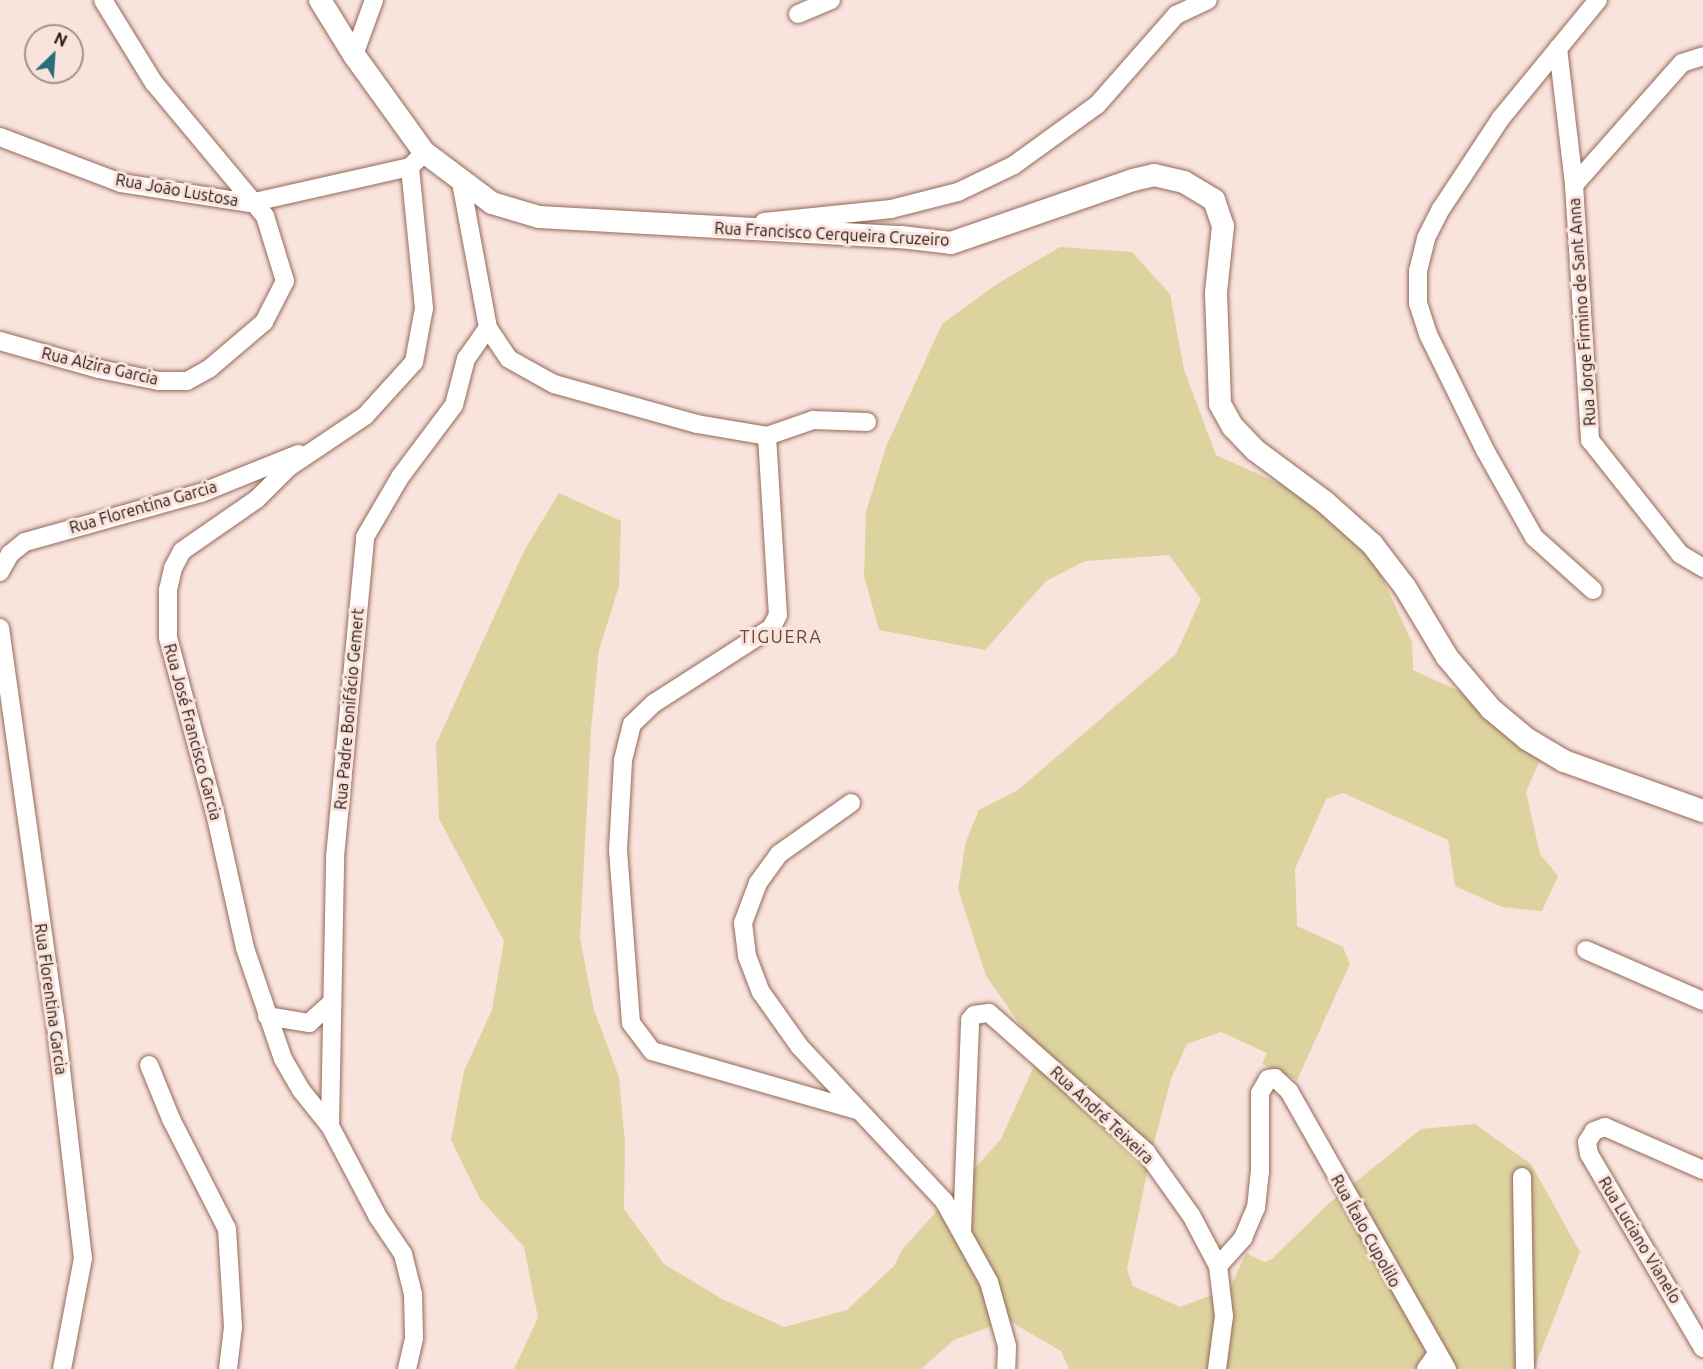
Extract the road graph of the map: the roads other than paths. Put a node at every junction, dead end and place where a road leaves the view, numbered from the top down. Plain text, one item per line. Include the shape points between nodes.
1 (103, 0) edge
2 (320, 0) edge
3 (374, 0) edge
4 (831, 0) edge
5 (1208, 0) edge
6 (1598, 0) edge
7 (798, 14) dead end
8 (1558, 48) junction
9 (354, 55) junction
10 (1703, 56) edge
11 (0, 137) edge
12 (417, 159) junction
13 (462, 182) junction
14 (1574, 185) junction
15 (250, 203) junction
16 (706, 228) junction
17 (489, 328) junction
18 (2, 345) edge
19 (867, 422) dead end
20 (767, 436) junction
21 (330, 441) junction
22 (1703, 568) edge
23 (0, 572) edge
24 (1593, 590) dead end
25 (0, 628) edge
26 (851, 803) dead end
27 (1703, 811) edge
28 (1586, 950) dead end
29 (1703, 1001) edge
30 (330, 1004) junction
31 (267, 1016) junction
32 (149, 1065) dead end
33 (860, 1111) junction
34 (330, 1126) junction
35 (1703, 1170) edge
36 (1522, 1177) dead end
37 (962, 1232) junction
38 (1218, 1266) junction
39 (1703, 1348) edge
40 (1442, 1361) edge
41 (62, 1369) edge
42 (228, 1369) edge
43 (407, 1369) edge
44 (1006, 1369) edge
45 (1217, 1369) edge
46 (1426, 1369) edge
47 (1525, 1369) edge

1 - 15 street, Rua Alzira Garcia via 154,83
2 - 9 main road, Rua Francisco Cerqueira Cruzeiro
3 - 9 street
4 - 7 street
5 - 16 street via 1176,15 1097,105 1014,165 958,192 891,209
6 - 8 street
8 - 14 street, Rua Jorge Firmino de Sant Anna
8 - 24 street via 1501,118 1426,238 1418,271 1418,304 1428,334 1485,450 1534,537
9 - 12 main road, Rua Francisco Cerqueira Cruzeiro
10 - 14 street via 1682,63
11 - 15 street, Rua João Lustosa via 121,183
12 - 13 main road, Rua Francisco Cerqueira Cruzeiro
12 - 15 street, Rua João Lustosa
12 - 21 street, Rua José Francisco Garcia via 424,308 414,362 365,416
13 - 16 main road, Rua Francisco Cerqueira Cruzeiro via 492,203 539,217
13 - 17 street
14 - 22 street, Rua Jorge Firmino de Sant Anna via 1590,440 1680,554
15 - 18 street, Rua Alzira Garcia via 265,216 285,281 264,322 210,368 187,381 159,381
16 - 27 main road, Rua Francisco Cerqueira Cruzeiro via 951,243 1133,180 1155,175 1184,182 1214,200 1223,225 1216,293 1220,404 1233,428 1372,544 1405,586 1447,657 1491,709 1564,761
17 - 20 street via 509,359 554,384 697,424
17 - 30 street, Rua Padre Bonifácio Gemert via 466,359 454,405 400,477 365,537 335,857
19 - 20 street via 813,420
20 - 33 street via 778,615 771,628 654,703 632,724 623,761 618,850 631,1023 652,1051
21 - 23 street, Rua Florentina Garcia via 201,493 25,542 10,554
21 - 31 street, Rua José Francisco Garcia via 289,467 257,499 182,551 168,590 168,637 215,813 245,948
25 - 41 street, Rua Florentina Garcia via 56,1017 83,1258
26 - 33 street via 779,854 758,883 744,923 747,956 761,992 800,1047
28 - 29 street
30 - 31 street via 309,1023
30 - 34 street, Rua Padre Bonifácio Gemert
31 - 34 street, Rua José Francisco Garcia via 301,1090
32 - 42 street via 171,1119 227,1229 233,1327
33 - 37 street via 944,1201
34 - 43 street, Rua José Francisco Garcia via 378,1217 403,1254 413,1294 414,1338
35 - 39 street, Rua Luciano Vianelo via 1605,1127 1594,1131 1587,1142 1588,1154
36 - 47 street
37 - 38 street, Rua André Teixeira via 970,1020 974,1015 989,1013 1146,1152 1191,1215
37 - 44 street via 989,1282 1006,1346
38 - 40 street, Rua Ítalo Cupolilo via 1243,1238 1256,1208 1260,1093 1271,1078 1289,1091
38 - 45 street via 1224,1316
40 - 46 street

